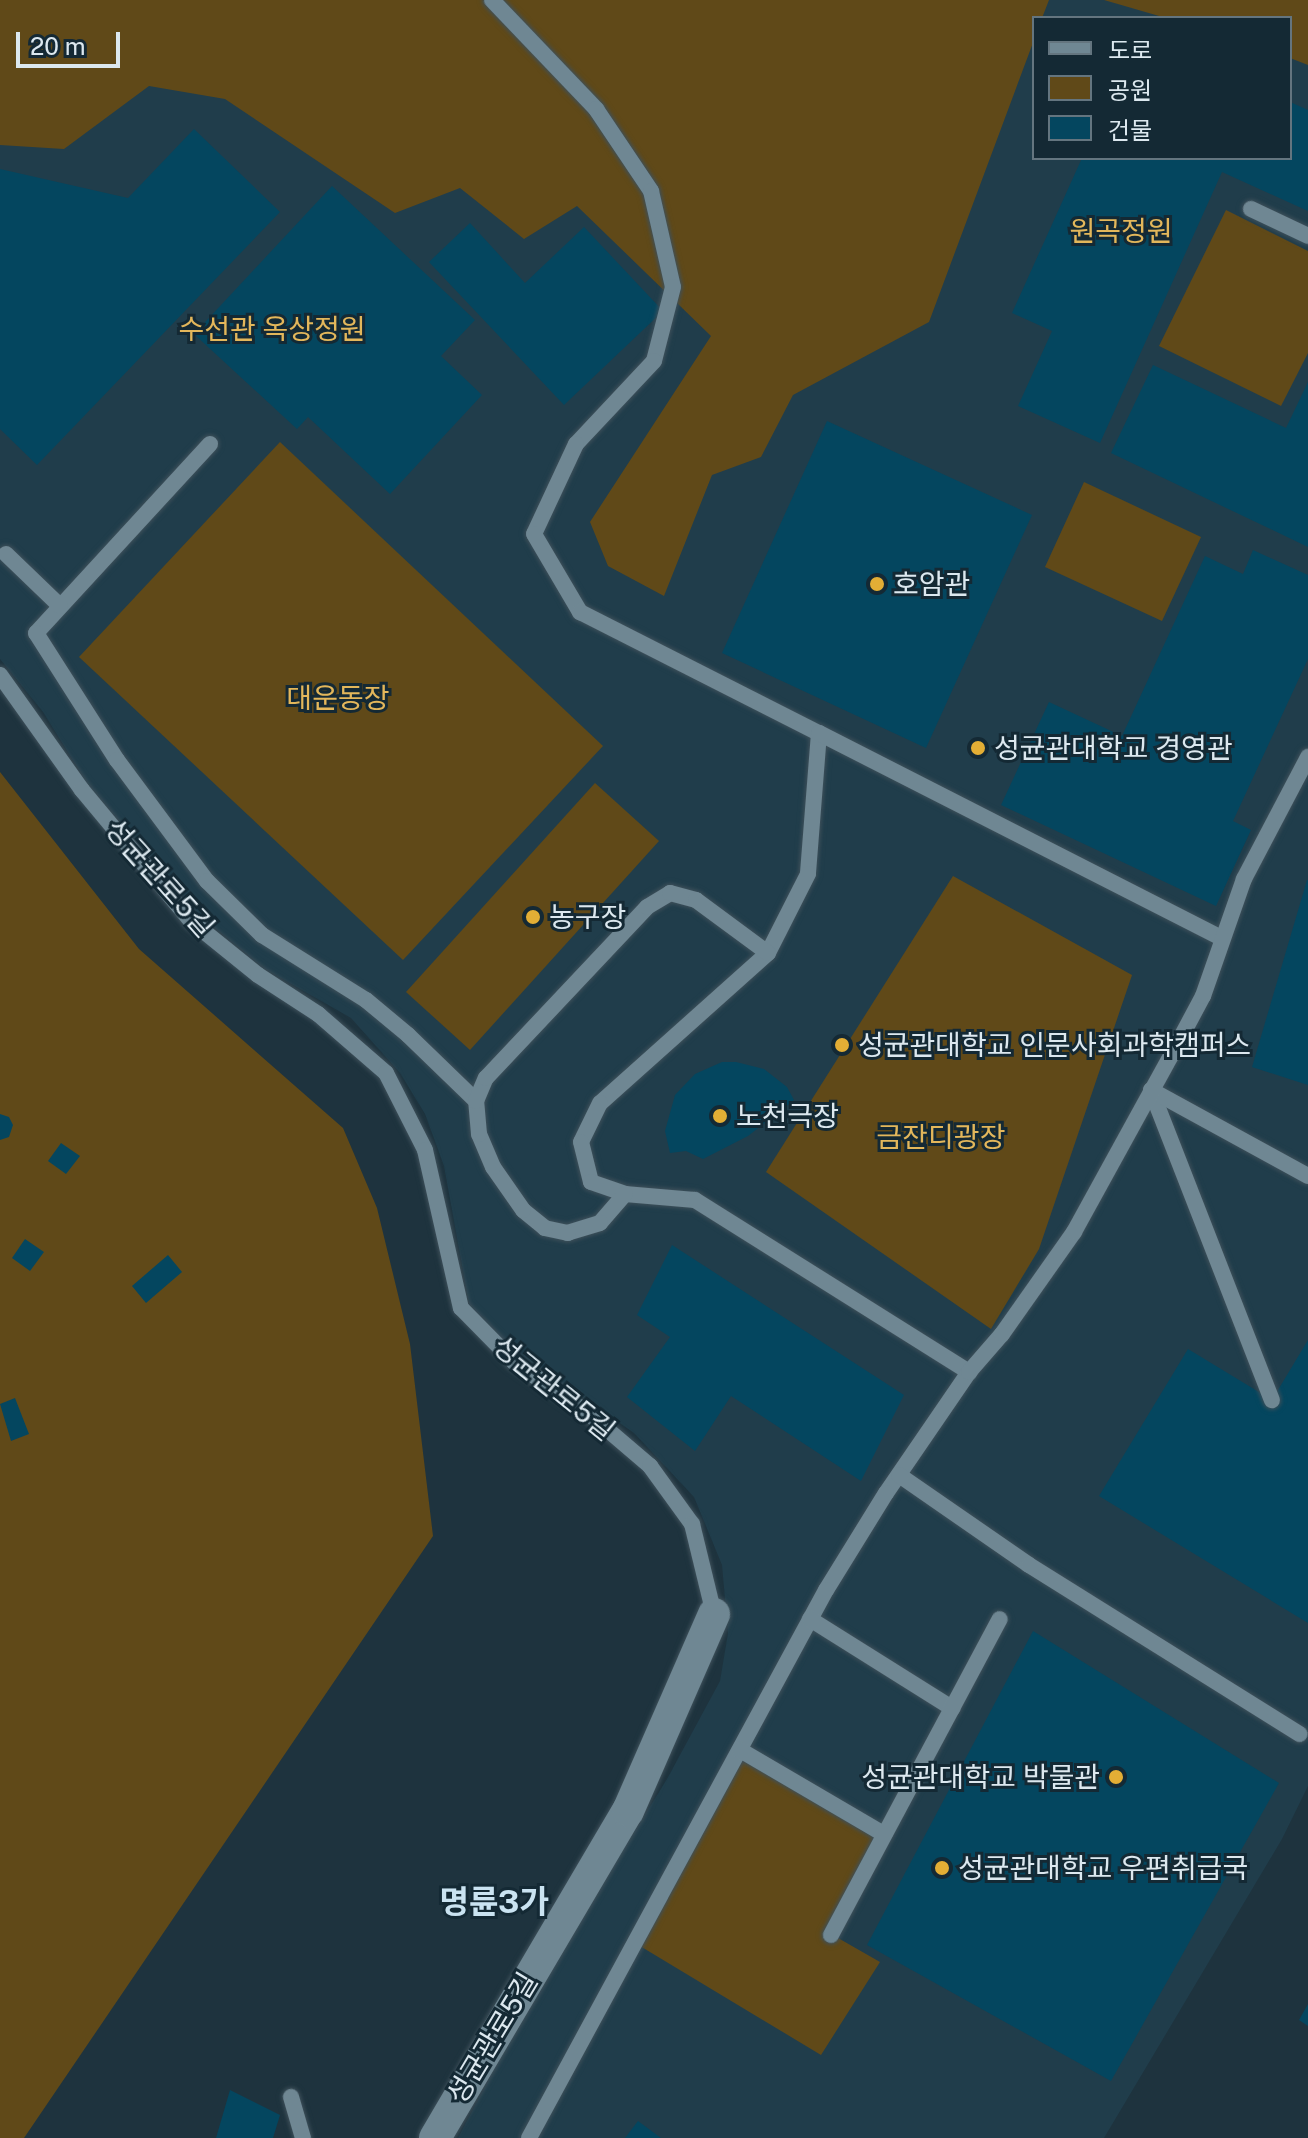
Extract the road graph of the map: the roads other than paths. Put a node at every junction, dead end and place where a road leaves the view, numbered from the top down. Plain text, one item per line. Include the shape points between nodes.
1 (492, 0) edge
2 (1251, 209) dead end
3 (1308, 236) edge
4 (210, 444) dead end
5 (6, 554) dead end
6 (60, 606) junction
7 (0, 675) edge
8 (819, 733) junction
9 (1308, 757) edge
10 (1223, 939) junction
11 (768, 953) junction
12 (1151, 1090) junction
13 (476, 1101) junction
14 (1308, 1176) edge
15 (625, 1194) junction
16 (969, 1372) junction
17 (1272, 1400) dead end
18 (899, 1475) junction
19 (714, 1614) joint
20 (810, 1619) junction
21 (1000, 1619) dead end
22 (952, 1708) junction
23 (1299, 1734) dead end
24 (740, 1750) junction
25 (884, 1834) junction
26 (831, 1935) dead end
27 (291, 2097) dead end
28 (303, 2138) edge
29 (435, 2138) edge
30 (529, 2138) edge

1 - 8 lane via 596,109 651,191 673,287 654,361 576,444 534,534 580,612
2 - 3 lane
4 - 6 lane
5 - 6 lane
6 - 13 lane via 36,633 117,760 207,881 262,935 366,1000
7 - 19 lane, 성균관로5길 via 82,790 191,921 318,1014 386,1073 425,1150 461,1308 514,1362 588,1413 650,1466 692,1524
8 - 10 lane
8 - 11 lane via 808,874
9 - 10 lane via 1244,879
10 - 12 lane via 1203,996
11 - 13 lane via 696,900 670,893 647,907 486,1078
11 - 15 lane via 600,1103 581,1142 591,1182
12 - 14 lane
12 - 16 lane via 1074,1232
12 - 17 lane
13 - 15 lane via 479,1134 493,1167 523,1210 545,1228 568,1233 600,1223
15 - 16 lane via 695,1200
16 - 18 lane
18 - 20 lane
18 - 23 lane via 1029,1565
19 - 29 street, 성균관로5길 via 628,1811
20 - 22 lane
20 - 24 lane
21 - 22 lane
22 - 25 lane
24 - 25 lane
24 - 30 lane
25 - 26 lane
27 - 28 lane

